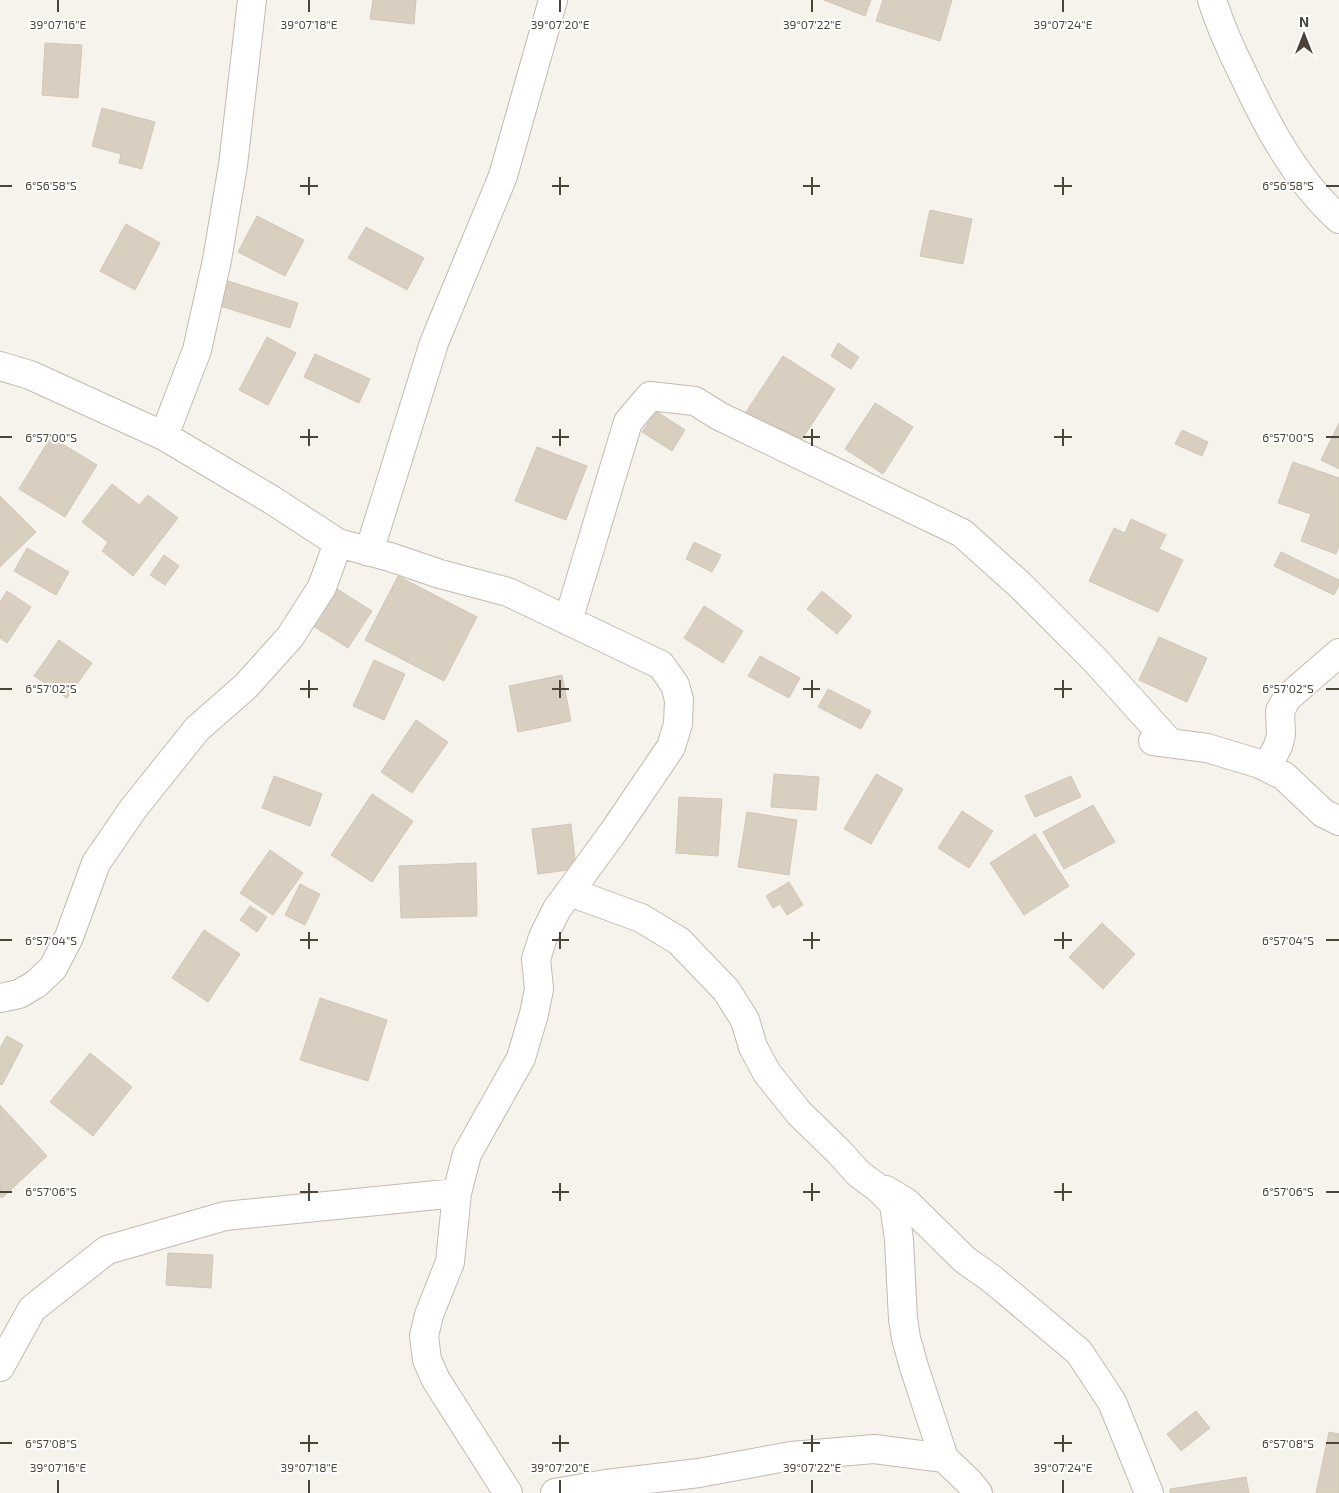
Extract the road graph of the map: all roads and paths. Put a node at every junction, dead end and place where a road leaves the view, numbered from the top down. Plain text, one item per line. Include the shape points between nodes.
1 (252, 0) edge
2 (553, 0) edge
3 (1212, 0) edge
4 (1339, 219) edge
5 (0, 366) edge
6 (164, 436) junction
7 (338, 543) junction
8 (369, 552) junction
9 (568, 621) junction
10 (1339, 653) edge
11 (1267, 768) junction
12 (1339, 822) edge
13 (570, 892) junction
14 (0, 998) edge
15 (859, 1174) junction
16 (457, 1193) junction
17 (0, 1366) edge
18 (944, 1458) junction
19 (508, 1493) edge
20 (555, 1493) edge
21 (978, 1493) edge
22 (1149, 1493) edge

1 - 6 street via 233,165 217,260 197,350
2 - 8 street via 503,176 434,343
3 - 4 street via 1264,120 1291,163
5 - 6 street via 30,376
6 - 7 street
7 - 8 street
7 - 14 street via 322,587 290,637 246,686 197,729 133,809 96,863 69,937 53,968 19,994
8 - 9 street via 508,592
9 - 11 street via 628,422 650,396 695,401 719,416 962,532 1095,660 1159,742 1215,750
9 - 13 street via 661,665 675,685 679,700 678,724 670,747
10 - 11 street via 1287,698 1280,711 1278,746
11 - 12 street via 1284,776 1323,813
13 - 15 street via 641,918 679,941 726,990 745,1020 753,1047 767,1072 799,1113
13 - 16 street via 556,909 536,959 539,989 521,1058 468,1154
15 - 18 street via 894,1204 902,1319
15 - 22 street via 907,1203 964,1260 992,1279 1079,1352 1112,1402
16 - 17 street via 225,1216 107,1250 32,1309
16 - 19 street via 450,1262 424,1336 427,1360 436,1380
18 - 20 street via 874,1449 800,1456
18 - 21 street

